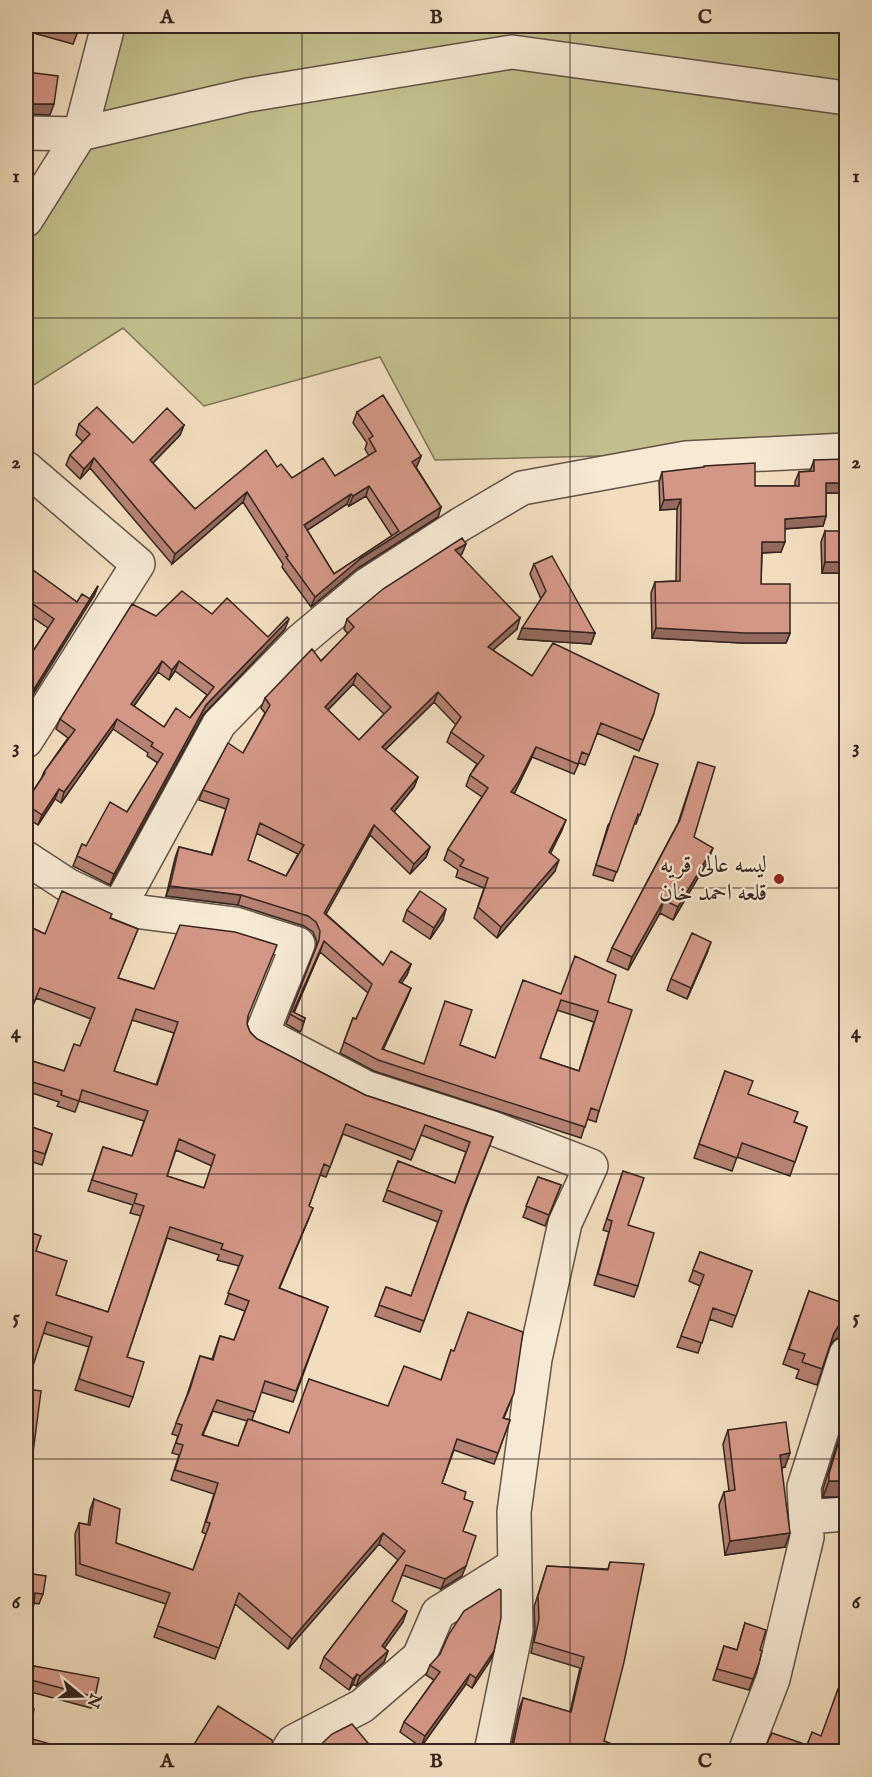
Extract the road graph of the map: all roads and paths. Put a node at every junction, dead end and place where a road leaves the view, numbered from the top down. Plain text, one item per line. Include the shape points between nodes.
1 (108, 26) edge
2 (846, 98) edge
3 (26, 134) edge
4 (80, 134) junction
5 (26, 220) edge
6 (846, 450) edge
7 (26, 468) edge
8 (26, 741) edge
9 (26, 858) edge
10 (118, 909) junction
11 (846, 1354) edge
12 (846, 1514) edge
13 (806, 1517) junction
14 (515, 1565) junction
15 (287, 1752) edge
16 (491, 1752) edge
17 (745, 1752) edge

1 - 4 street
2 - 4 street via 512,52 248,95
3 - 4 street
4 - 5 street
6 - 10 street via 686,458 522,488 461,524 368,584 300,641 219,724
7 - 8 street via 138,564
9 - 10 street via 69,886
10 - 14 street via 235,924 298,944 262,1033 367,1089 492,1128 591,1167 565,1223 535,1359 514,1512
11 - 13 street via 804,1487
12 - 13 street
13 - 17 street via 807,1537 773,1679
14 - 15 street via 438,1613 419,1657 362,1707 293,1742
14 - 16 street via 516,1630

